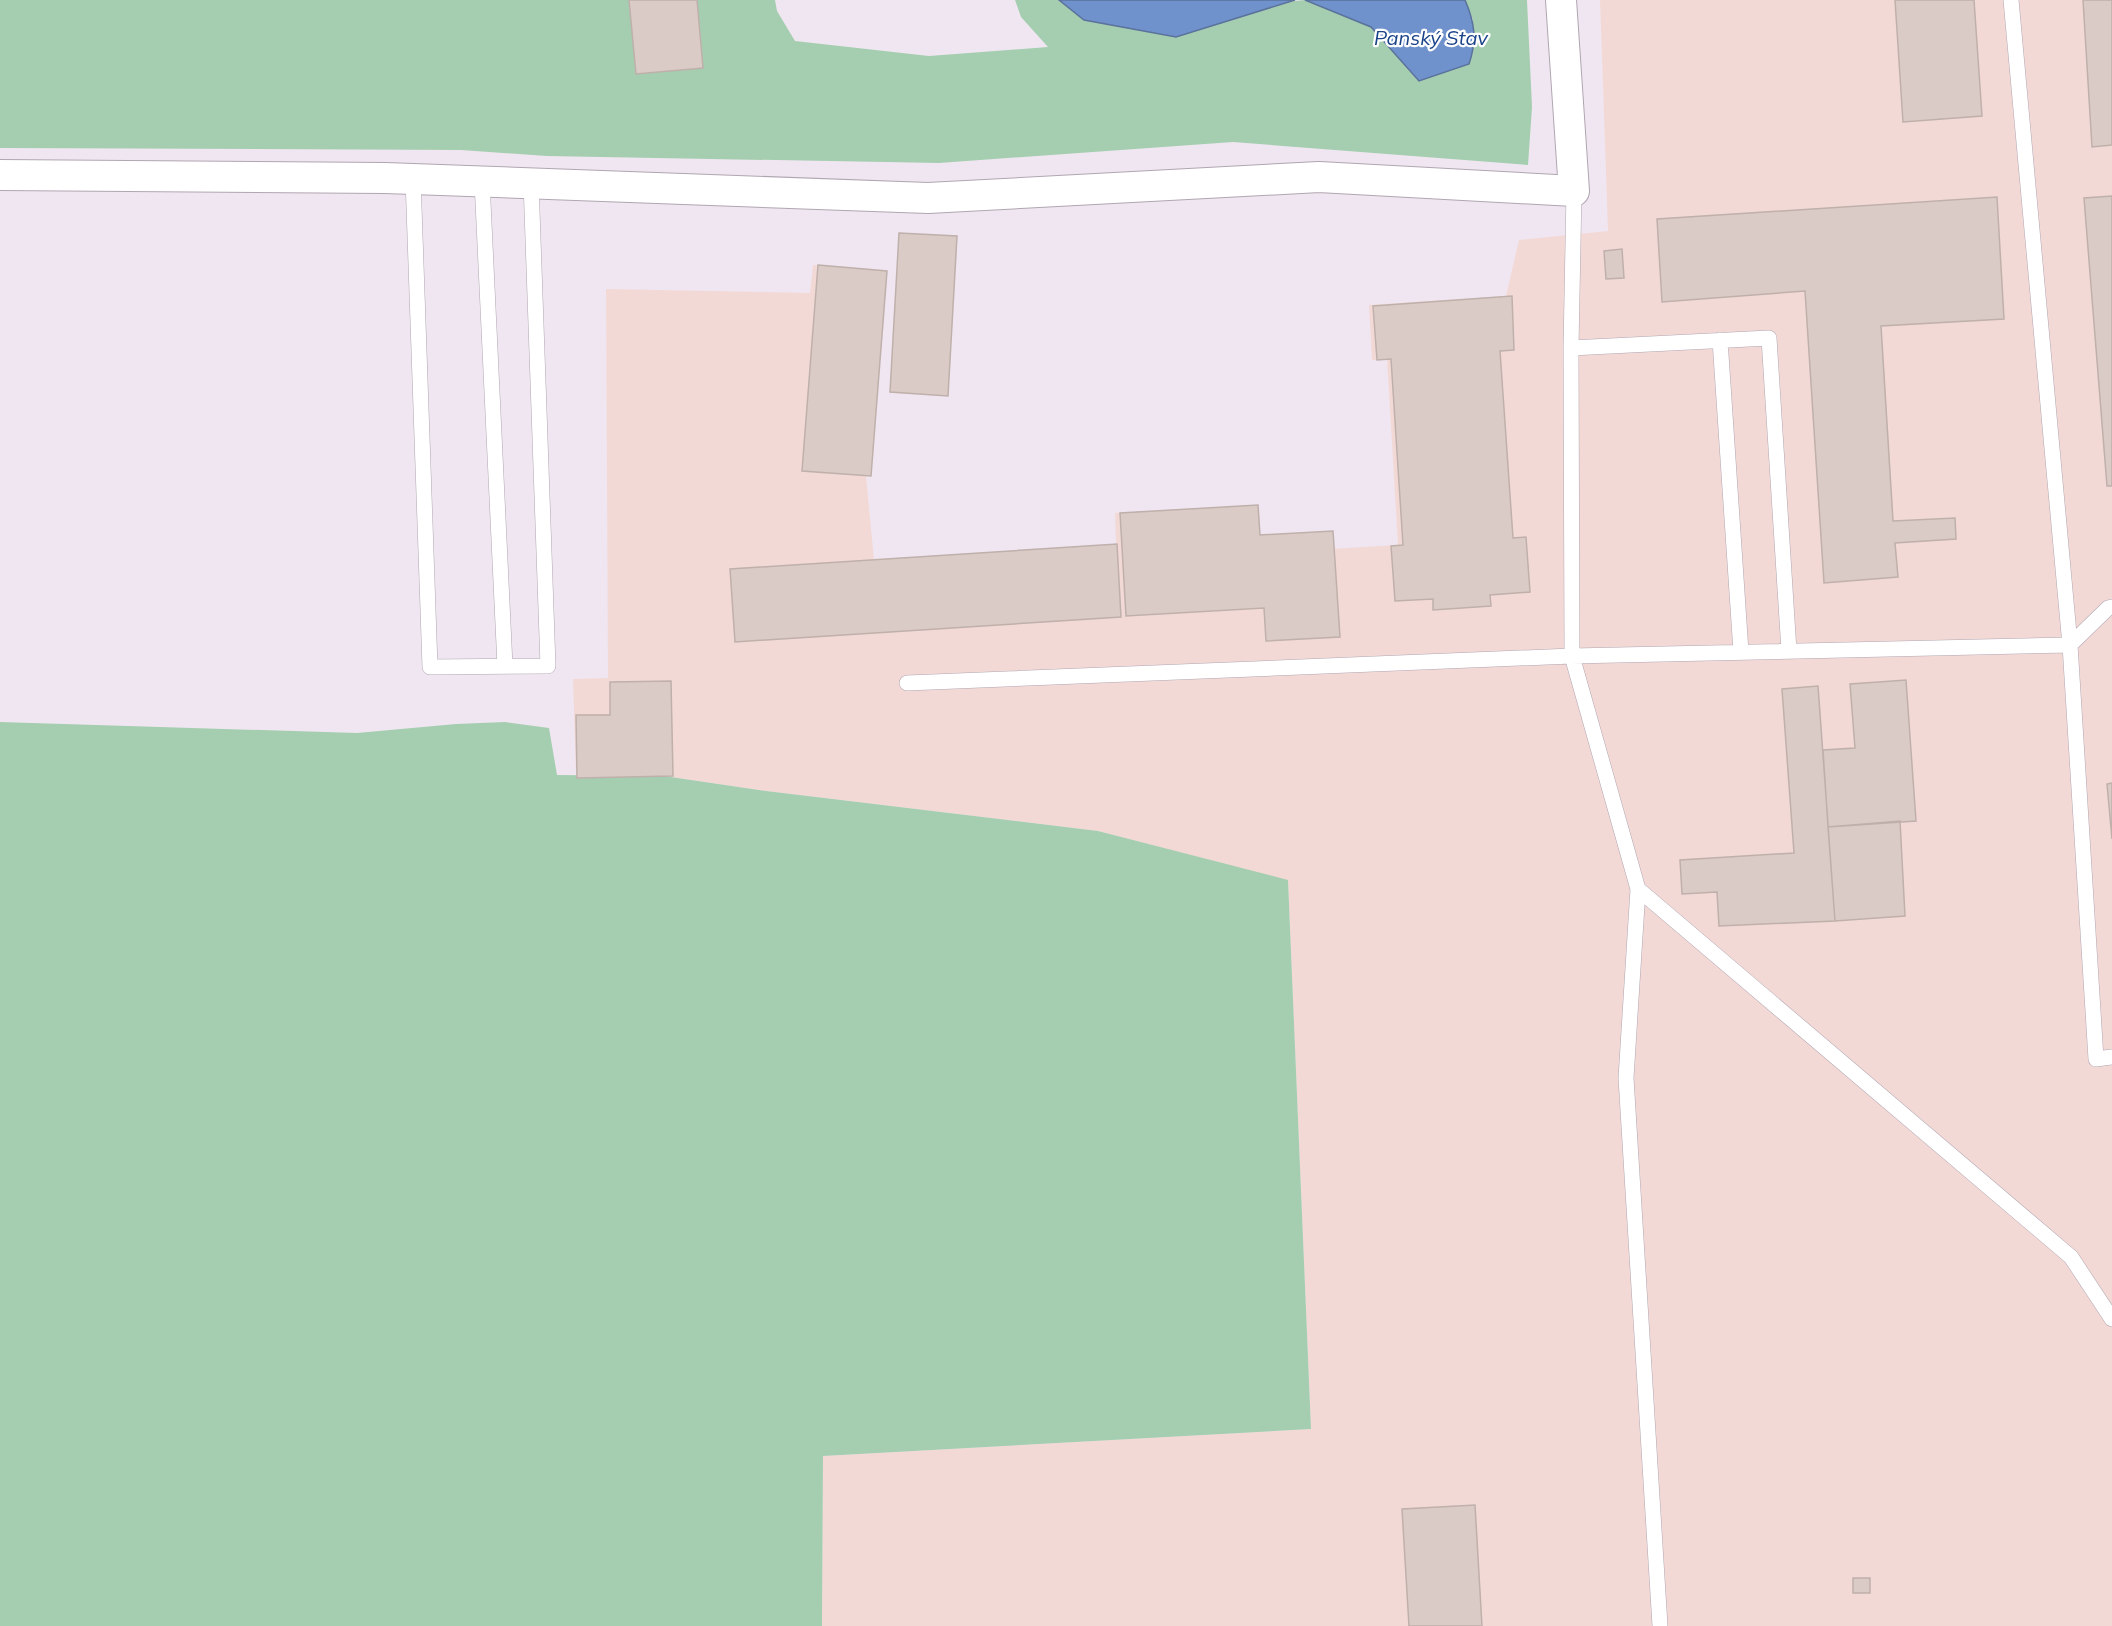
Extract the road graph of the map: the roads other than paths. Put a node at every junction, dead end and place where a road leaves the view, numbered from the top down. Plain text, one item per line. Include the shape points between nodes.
1 (1561, 0) edge
2 (2011, 0) edge
3 (0, 175) edge
4 (413, 178) junction
5 (482, 181) junction
6 (531, 182) junction
7 (1574, 191) junction
8 (1720, 340) junction
9 (1571, 348) junction
10 (2112, 607) edge
11 (2070, 645) junction
12 (1789, 651) junction
13 (1741, 652) junction
14 (1572, 656) junction
15 (505, 666) junction
16 (907, 683) dead end
17 (1638, 889) junction
18 (2112, 1057) edge
19 (2112, 1318) edge
20 (1660, 1626) edge

1 - 7 street
2 - 11 lane
3 - 4 street
4 - 5 street
4 - 15 lane via 430,667
5 - 6 street
5 - 15 lane
6 - 7 street via 928,198 1319,177
6 - 15 lane via 548,666
7 - 9 lane
8 - 9 lane
8 - 12 lane via 1769,338
8 - 13 lane
9 - 14 lane
10 - 11 lane
11 - 12 lane
11 - 18 lane via 2096,1059
12 - 13 lane
13 - 14 lane
14 - 16 lane
14 - 17 lane
17 - 19 lane via 2071,1257
17 - 20 lane via 1626,1078

